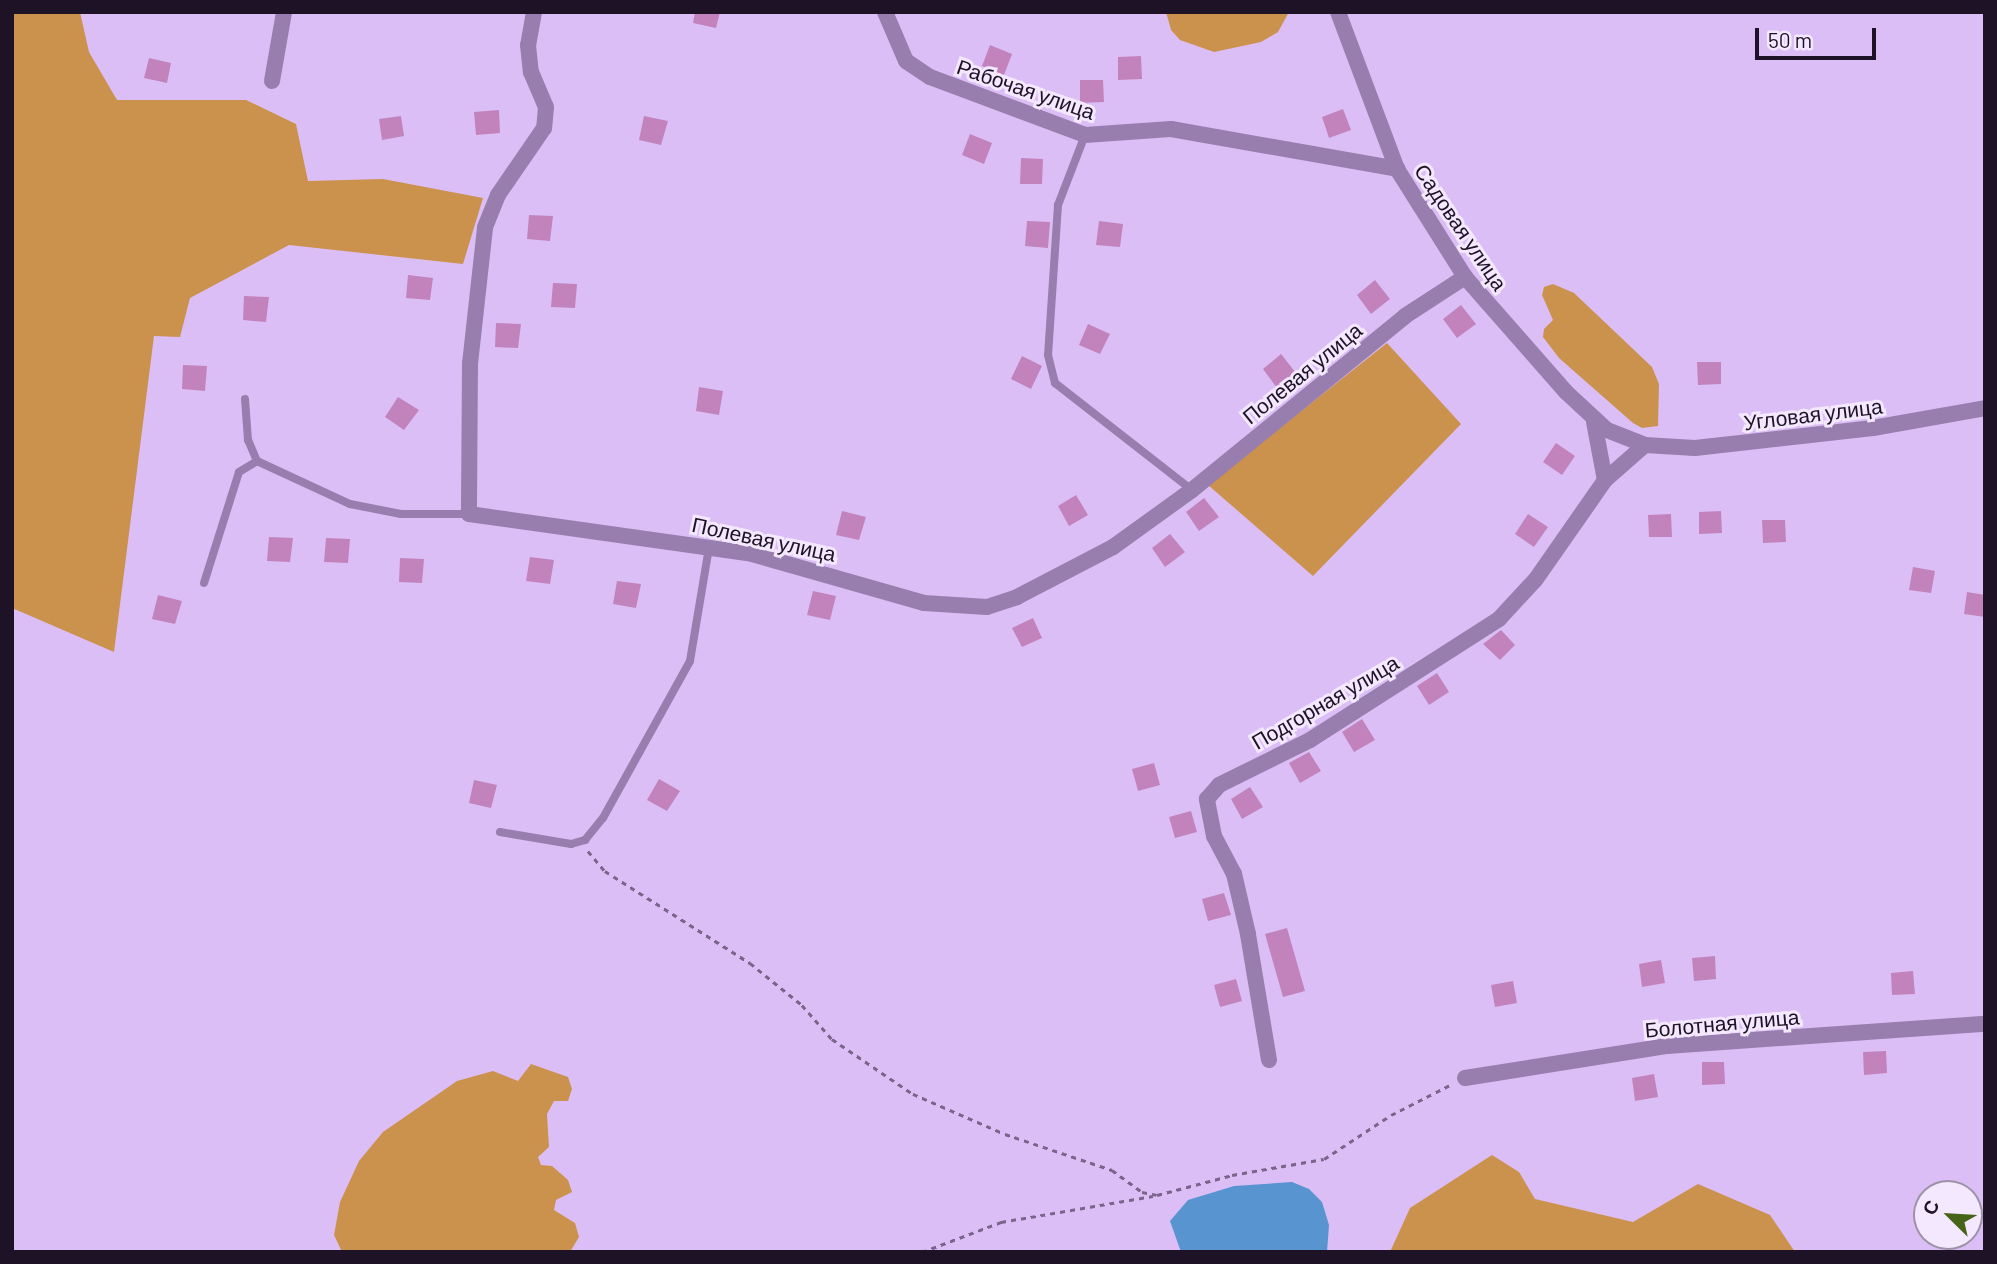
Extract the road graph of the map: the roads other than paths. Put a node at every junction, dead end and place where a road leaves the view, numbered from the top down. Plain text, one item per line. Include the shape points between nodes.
1 (284, 12) edge
2 (534, 12) edge
3 (885, 12) edge
4 (1338, 12) edge
5 (272, 81) dead end
6 (1085, 135) junction
7 (1397, 169) junction
8 (1465, 277) junction
9 (245, 399) dead end
10 (1984, 411) edge
11 (1594, 422) junction
12 (1645, 445) junction
13 (257, 461) junction
14 (1605, 480) junction
15 (1192, 490) junction
16 (469, 514) junction
17 (709, 547) junction
18 (204, 583) dead end
19 (500, 832) dead end
20 (1985, 1024) edge
21 (1269, 1060) dead end
22 (1465, 1078) road end

1 - 5 street
2 - 16 street via 528,46 531,72 546,107 544,128 498,195 485,228 470,363
3 - 6 street, Рабочая улица via 906,61 930,77
4 - 7 street, Садовая улица
6 - 7 street, Рабочая улица via 1171,129
6 - 15 lane via 1058,205 1048,355 1055,383
7 - 8 street, Садовая улица
8 - 11 street, Садовая улица
8 - 15 street, Полевая улица via 1405,316
9 - 13 lane via 248,440
10 - 12 street, Угловая улица via 1695,448
11 - 12 street, Садовая улица
11 - 14 street
12 - 14 street, Подгорная улица
13 - 16 lane via 350,504 401,514
13 - 18 lane via 239,472
14 - 21 street, Подгорная улица via 1536,579 1499,619 1310,740 1219,785 1207,799 1211,826 1234,874
15 - 17 street, Полевая улица via 1113,547 1017,597 987,607 924,603 764,557
16 - 17 street, Полевая улица
17 - 19 lane via 690,661 603,818 584,840 556,844
20 - 22 street, Болотная улица via 1667,1046

